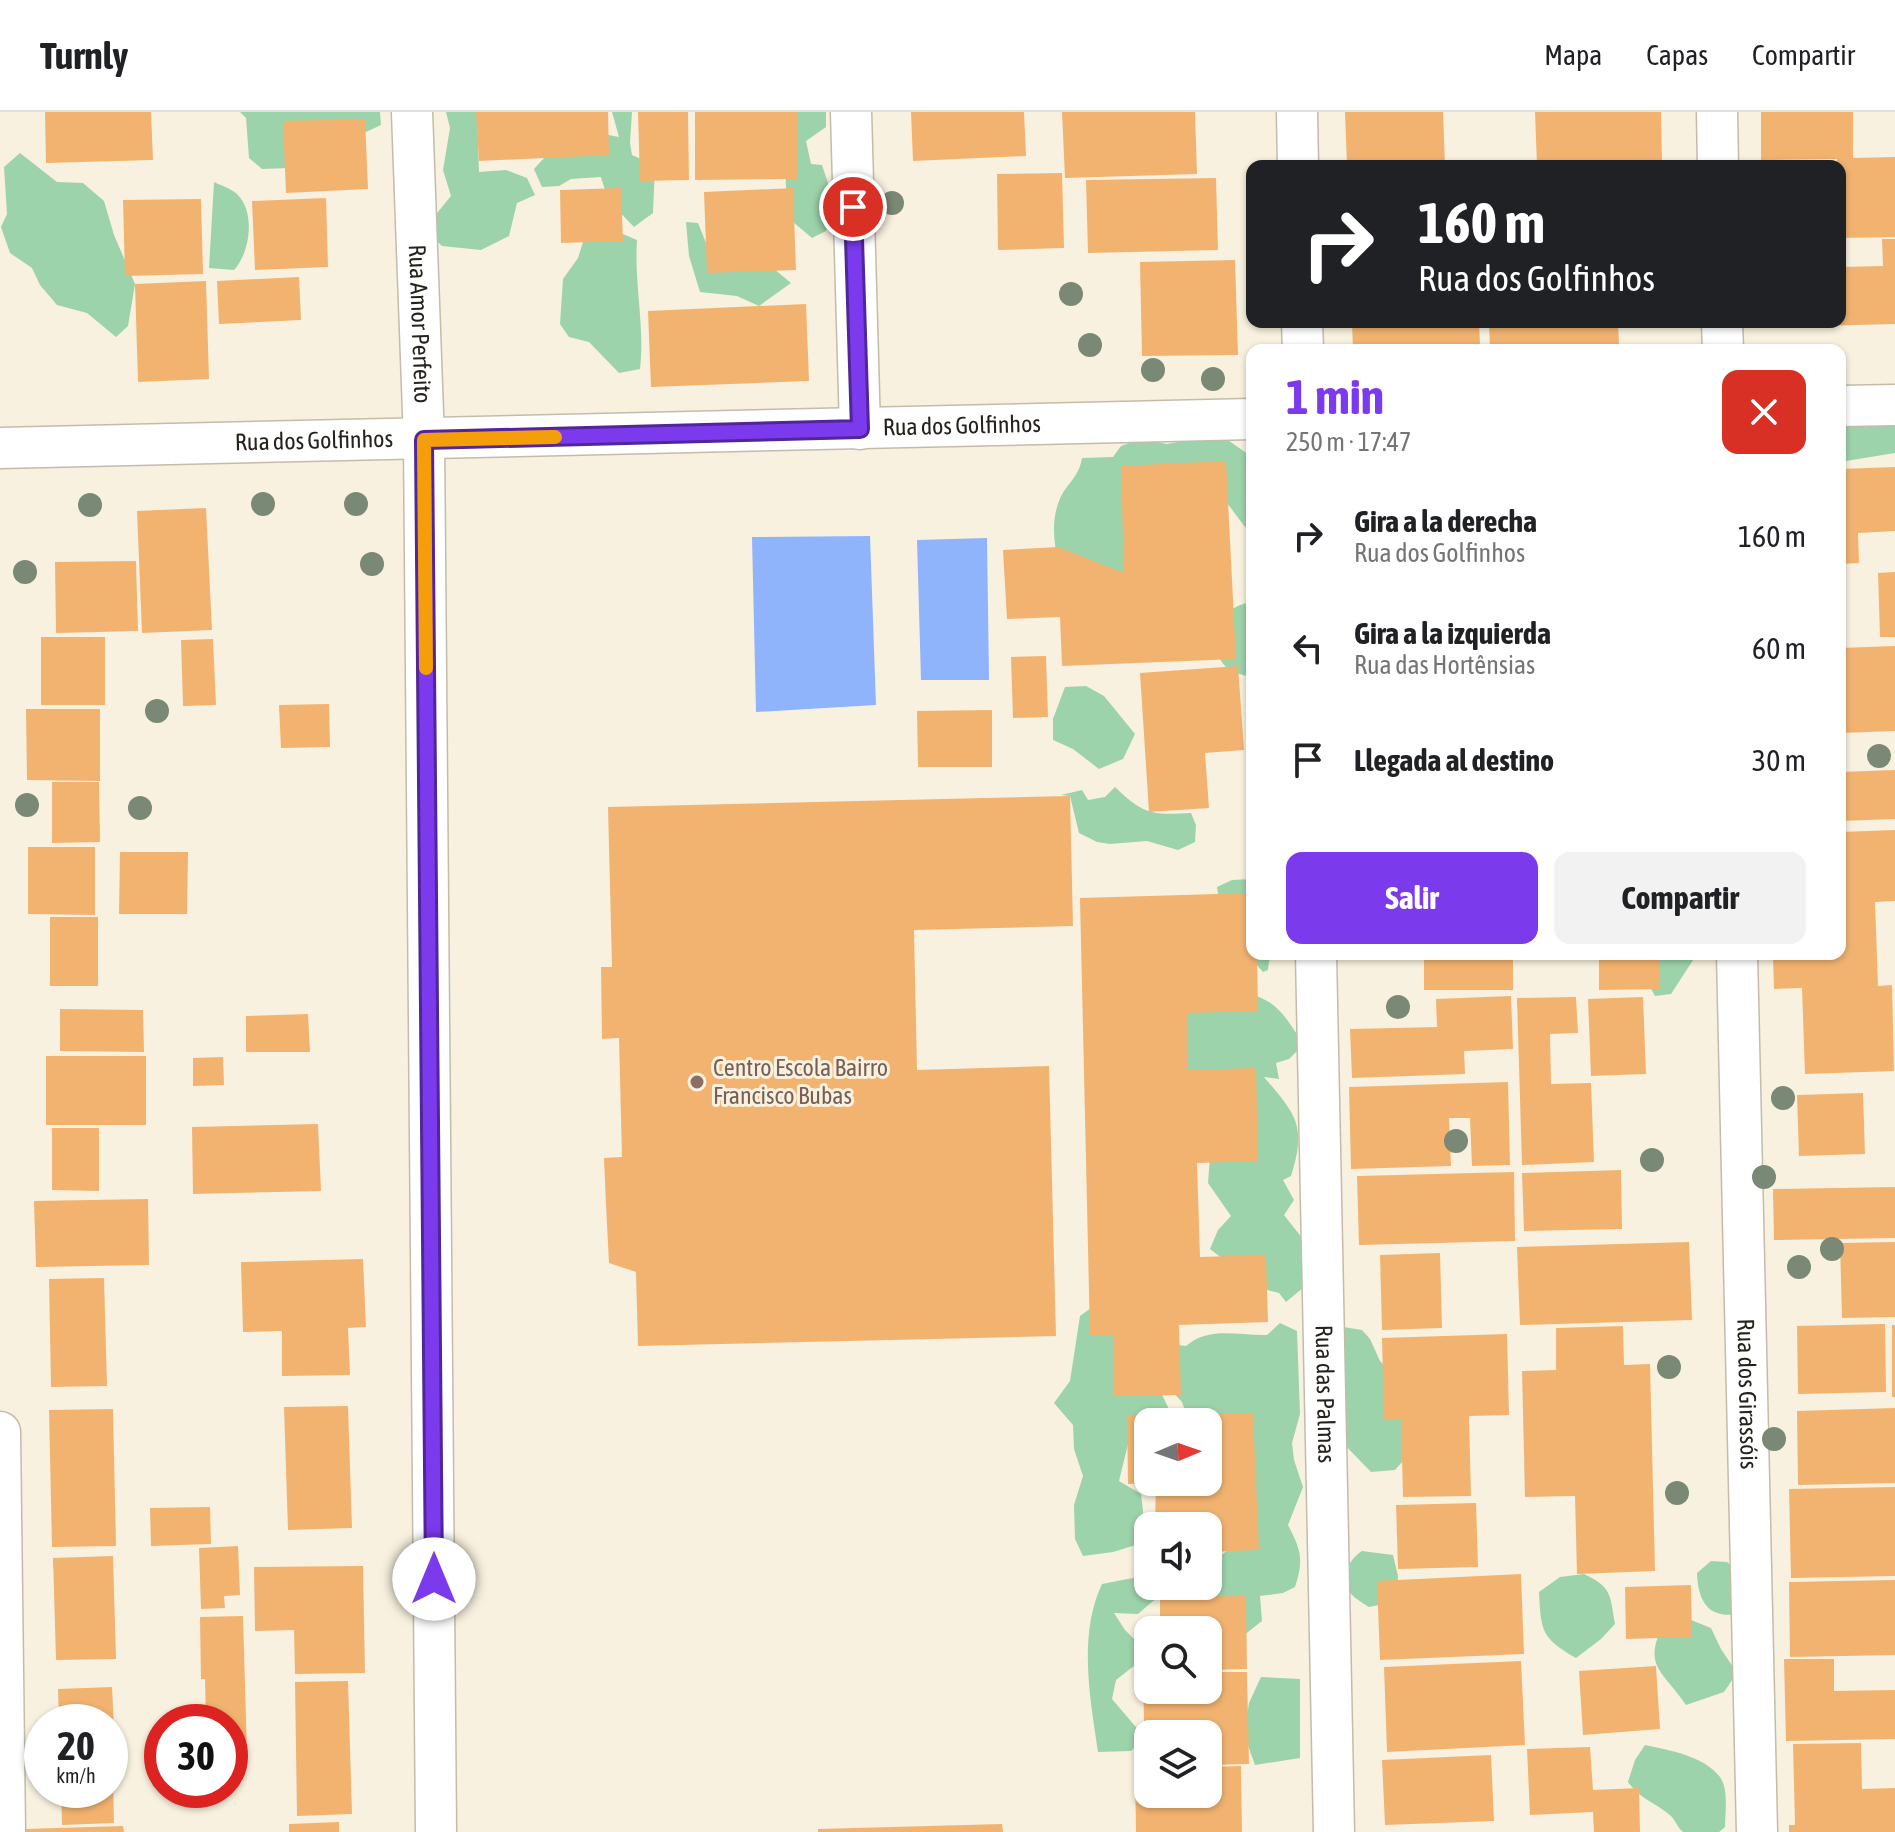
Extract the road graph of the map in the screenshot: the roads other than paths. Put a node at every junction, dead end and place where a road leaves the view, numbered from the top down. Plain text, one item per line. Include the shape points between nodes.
1 (412, 112) edge
2 (851, 112) edge
3 (1297, 112) edge
4 (1717, 112) edge
5 (1298, 160) edge
6 (1718, 160) edge
7 (1895, 405) edge
8 (1846, 406) edge
9 (1246, 419) edge
10 (860, 429) junction
11 (424, 440) junction
12 (0, 448) edge
13 (1316, 960) edge
14 (1737, 960) edge
15 (0, 1432) edge
16 (5, 1832) edge
17 (436, 1832) edge
18 (1334, 1832) edge
19 (1757, 1832) edge

1 - 11 street, Rua Amor Perfeito
2 - 10 street
3 - 5 street
4 - 6 street
7 - 8 street
9 - 10 street, Rua dos Golfinhos
10 - 11 street, Rua dos Golfinhos
11 - 12 street, Rua dos Golfinhos
11 - 17 street, Rua Amor Perfeito
13 - 18 street, Rua das Palmas
14 - 19 street, Rua dos Girassóis
15 - 16 street

